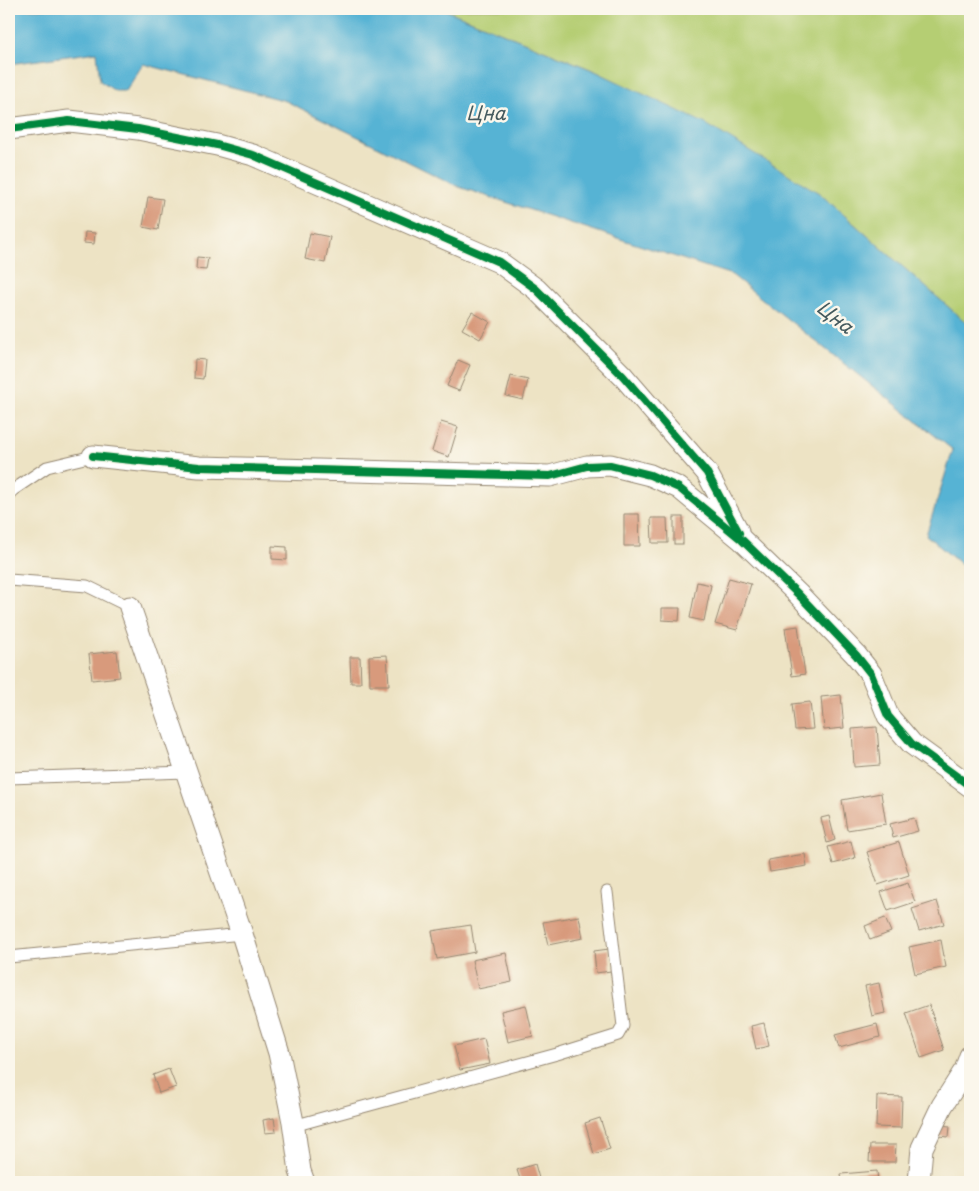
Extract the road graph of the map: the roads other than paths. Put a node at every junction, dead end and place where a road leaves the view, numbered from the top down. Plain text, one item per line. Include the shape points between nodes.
1 (9, 129) edge
2 (93, 456) joint
3 (9, 494) edge
4 (742, 540) junction
5 (9, 580) edge
6 (130, 607) joint
7 (186, 772) junction
8 (9, 778) edge
9 (970, 786) edge
10 (607, 892) dead end
11 (242, 934) junction
12 (9, 957) edge
13 (970, 1056) edge
14 (293, 1126) junction
15 (304, 1182) edge
16 (919, 1182) edge

1 - 4 street via 69,121 138,129 217,145 253,155 499,262 536,289 630,384 707,473
2 - 3 lane via 47,467
2 - 4 street via 199,467 550,476 587,466 610,465 650,475 679,488
4 - 9 street via 856,655 871,674 888,716 912,744
5 - 6 lane via 87,586
6 - 7 street
7 - 8 lane
7 - 11 street
10 - 14 lane via 623,1026 618,1035
11 - 12 lane
11 - 14 street via 279,1053
13 - 16 street via 922,1148
14 - 15 street

